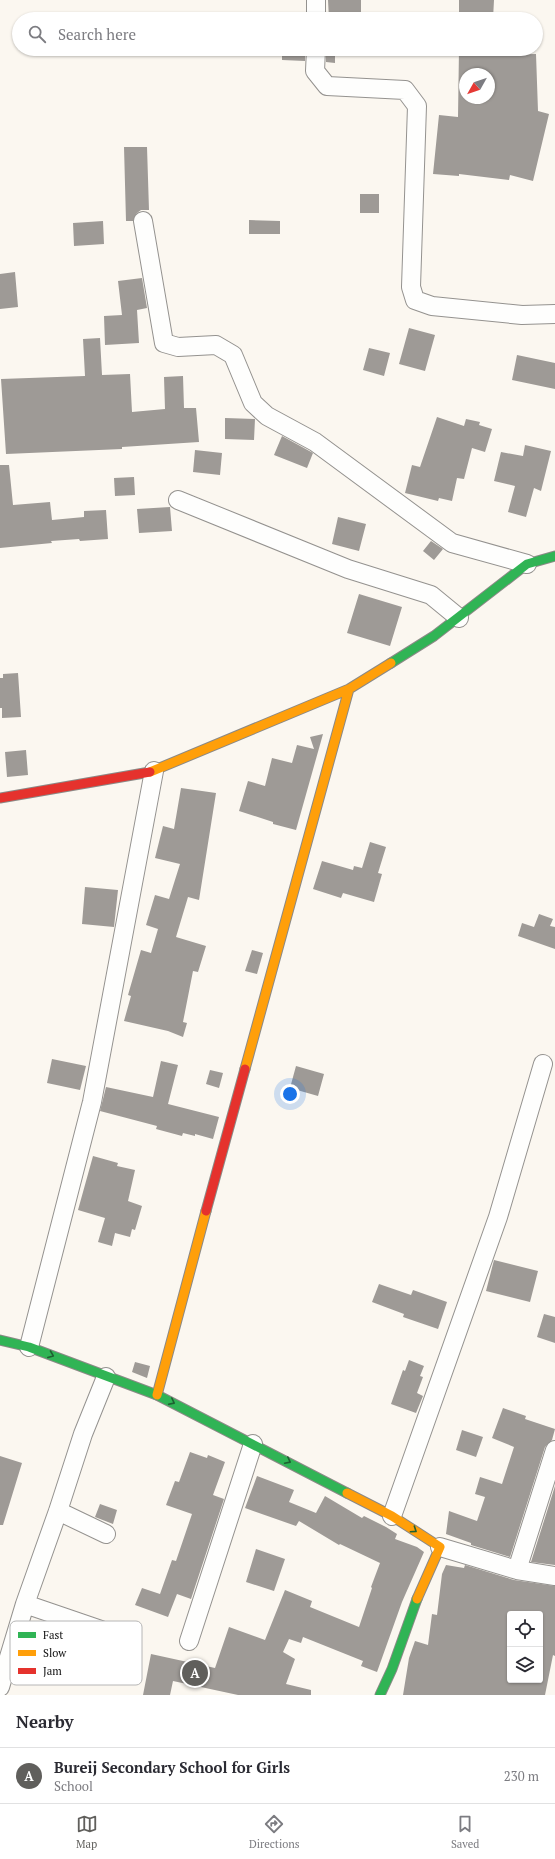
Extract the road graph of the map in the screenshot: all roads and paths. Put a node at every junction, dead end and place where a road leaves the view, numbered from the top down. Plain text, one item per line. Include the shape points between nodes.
1 (316, 0) edge
2 (316, 12) edge
3 (316, 56) edge
4 (144, 220) dead end
5 (555, 314) edge
6 (178, 500) dead end
7 (555, 556) edge
8 (527, 564) junction
9 (459, 618) junction
10 (349, 689) junction
11 (154, 771) junction
12 (0, 798) edge
13 (543, 1064) dead end
14 (0, 1340) edge
15 (29, 1347) junction
16 (106, 1377) junction
17 (157, 1395) junction
18 (253, 1444) junction
19 (555, 1450) edge
20 (58, 1510) junction
21 (392, 1516) junction
22 (106, 1534) dead end
23 (440, 1547) junction
24 (517, 1570) junction
25 (555, 1576) edge
26 (25, 1604) junction
27 (20, 1621) edge
28 (75, 1621) edge
29 (189, 1641) dead end
30 (10, 1653) edge
31 (0, 1686) edge
32 (380, 1695) edge

1 - 2 street
3 - 5 street via 315,71 326,86 405,90 417,106 411,287 415,300 432,306 522,315
4 - 8 street via 164,343 178,347 216,345 233,355 253,403 267,416 314,442 452,543
6 - 9 street via 348,569 430,595
7 - 8 street
8 - 9 street
9 - 10 street
10 - 11 street
10 - 17 street
11 - 12 street
11 - 15 street via 92,1102
13 - 21 street via 498,1217
14 - 15 street
15 -> 16 street
16 - 17 street
16 - 20 street via 83,1434
17 -> 18 street
18 -> 21 street
18 - 29 street
19 - 24 street
20 - 22 street
20 - 26 street
21 -> 23 street
23 - 24 street
23 - 32 street
24 - 25 street
26 - 27 street
26 - 28 street
30 - 31 street

